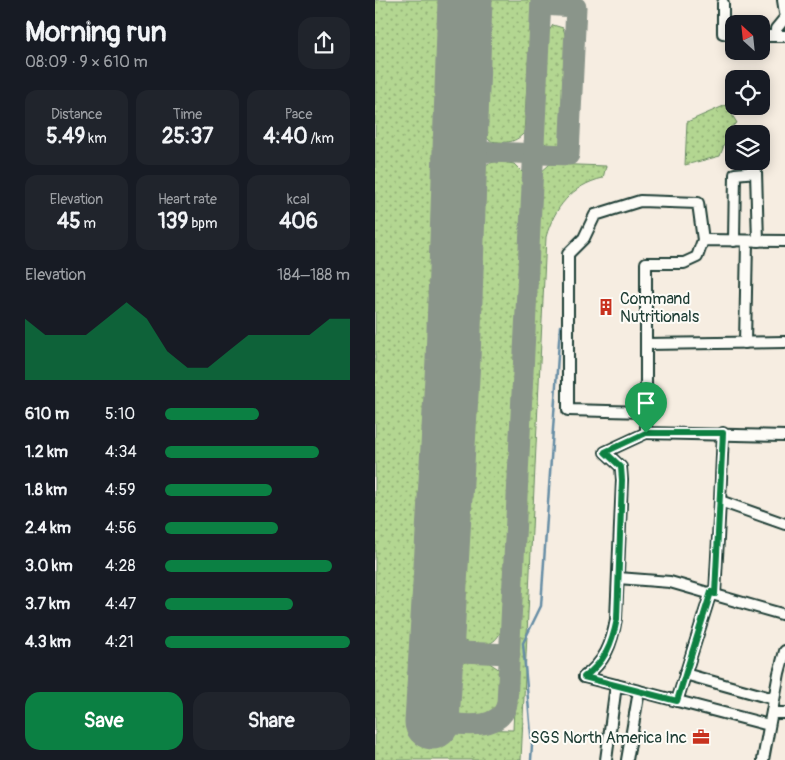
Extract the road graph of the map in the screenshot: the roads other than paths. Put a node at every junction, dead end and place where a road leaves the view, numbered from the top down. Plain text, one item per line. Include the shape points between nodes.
1 (783, 0) edge
2 (723, 3) dead end
3 (785, 13) edge
4 (785, 18) edge
5 (725, 33) edge
6 (780, 36) edge
7 (703, 240) junction
8 (734, 241) junction
9 (747, 241) junction
10 (758, 241) junction
11 (785, 241) edge
12 (785, 342) edge
13 (745, 343) junction
14 (646, 344) junction
15 (646, 412) junction
16 (646, 433) junction
17 (723, 433) junction
18 (785, 436) edge
19 (719, 501) junction
20 (785, 524) edge
21 (618, 578) junction
22 (713, 593) junction
23 (785, 615) edge
24 (785, 651) edge
25 (685, 674) junction
26 (616, 685) junction
27 (639, 691) junction
28 (774, 699) junction
29 (677, 701) junction
30 (772, 713) junction
31 (785, 714) edge
32 (769, 725) junction
33 (606, 760) edge
34 (627, 760) edge
35 (763, 760) edge

1 - 3 street
2 - 5 street
4 - 6 street via 776,28
7 - 8 street
7 - 14 street via 697,257 684,263 646,263
7 - 15 street via 698,203 640,201 595,215 584,238 568,254 568,410
8 - 9 street
8 - 10 street via 735,174 756,172
9 - 10 street
9 - 13 street
10 - 11 street
12 - 13 street
13 - 14 street
14 - 15 street
15 - 16 street
16 - 17 street
16 - 21 street via 605,452 621,467
17 - 18 street
17 - 19 street
19 - 20 street
19 - 22 street
21 - 22 street via 670,582
21 - 26 street via 613,641 605,656 584,677
22 - 23 street
22 - 25 street
24 - 28 street
25 - 28 street
25 - 29 street
26 - 27 street
26 - 33 street
27 - 29 street
27 - 34 street
28 - 30 street
29 - 32 street
30 - 31 street
30 - 32 street
32 - 35 street

